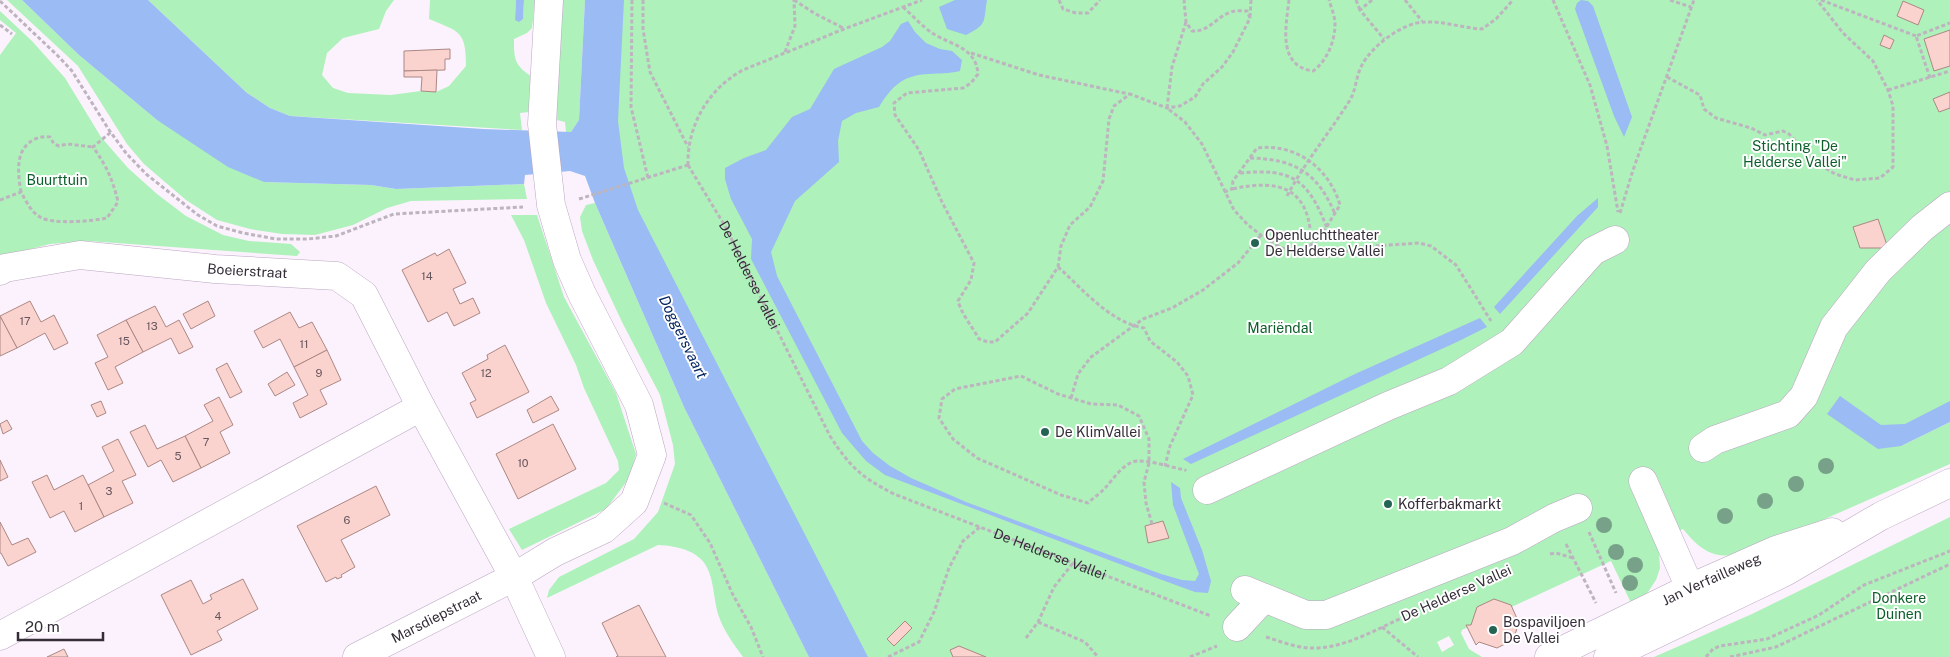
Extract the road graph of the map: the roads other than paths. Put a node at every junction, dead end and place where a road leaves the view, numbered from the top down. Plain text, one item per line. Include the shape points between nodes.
1 (549, 0) edge
2 (1950, 206) edge
3 (1615, 240) dead end
4 (0, 271) edge
5 (421, 407) junction
6 (1703, 448) dead end
7 (1643, 481) dead end
8 (1950, 483) edge
9 (1207, 490) road end
10 (1578, 508) road end
11 (1881, 516) junction
12 (514, 577) junction
13 (1690, 588) junction
14 (1700, 612) junction
15 (1238, 627) road end
16 (0, 636) edge
17 (357, 657) edge
18 (551, 657) edge
19 (1549, 657) edge
20 (1608, 657) edge

1 - 12 street via 542,124 550,198 567,260 639,405 652,455 634,502 604,529 555,552
2 - 6 street via 1878,271 1834,327 1804,396 1788,414 1715,440
3 - 9 street via 1593,251 1512,342 1449,381
4 - 5 street, Boeierstraat via 80,255 215,269 337,276 364,295
5 - 12 street, Boeierstraat
5 - 16 street
7 - 13 street
8 - 11 street, Jan Verfailleweg
10 - 15 street, De Helderse Vallei via 1512,541 1326,615 1306,615 1255,594
11 - 13 street, Jan Verfailleweg via 1776,550
11 - 14 street, Jan Verfailleweg via 1785,572
12 - 17 street, Marsdiepstraat
12 - 18 street, Boeierstraat
13 - 14 street
13 - 19 street, Jan Verfailleweg
14 - 20 street, Jan Verfailleweg

